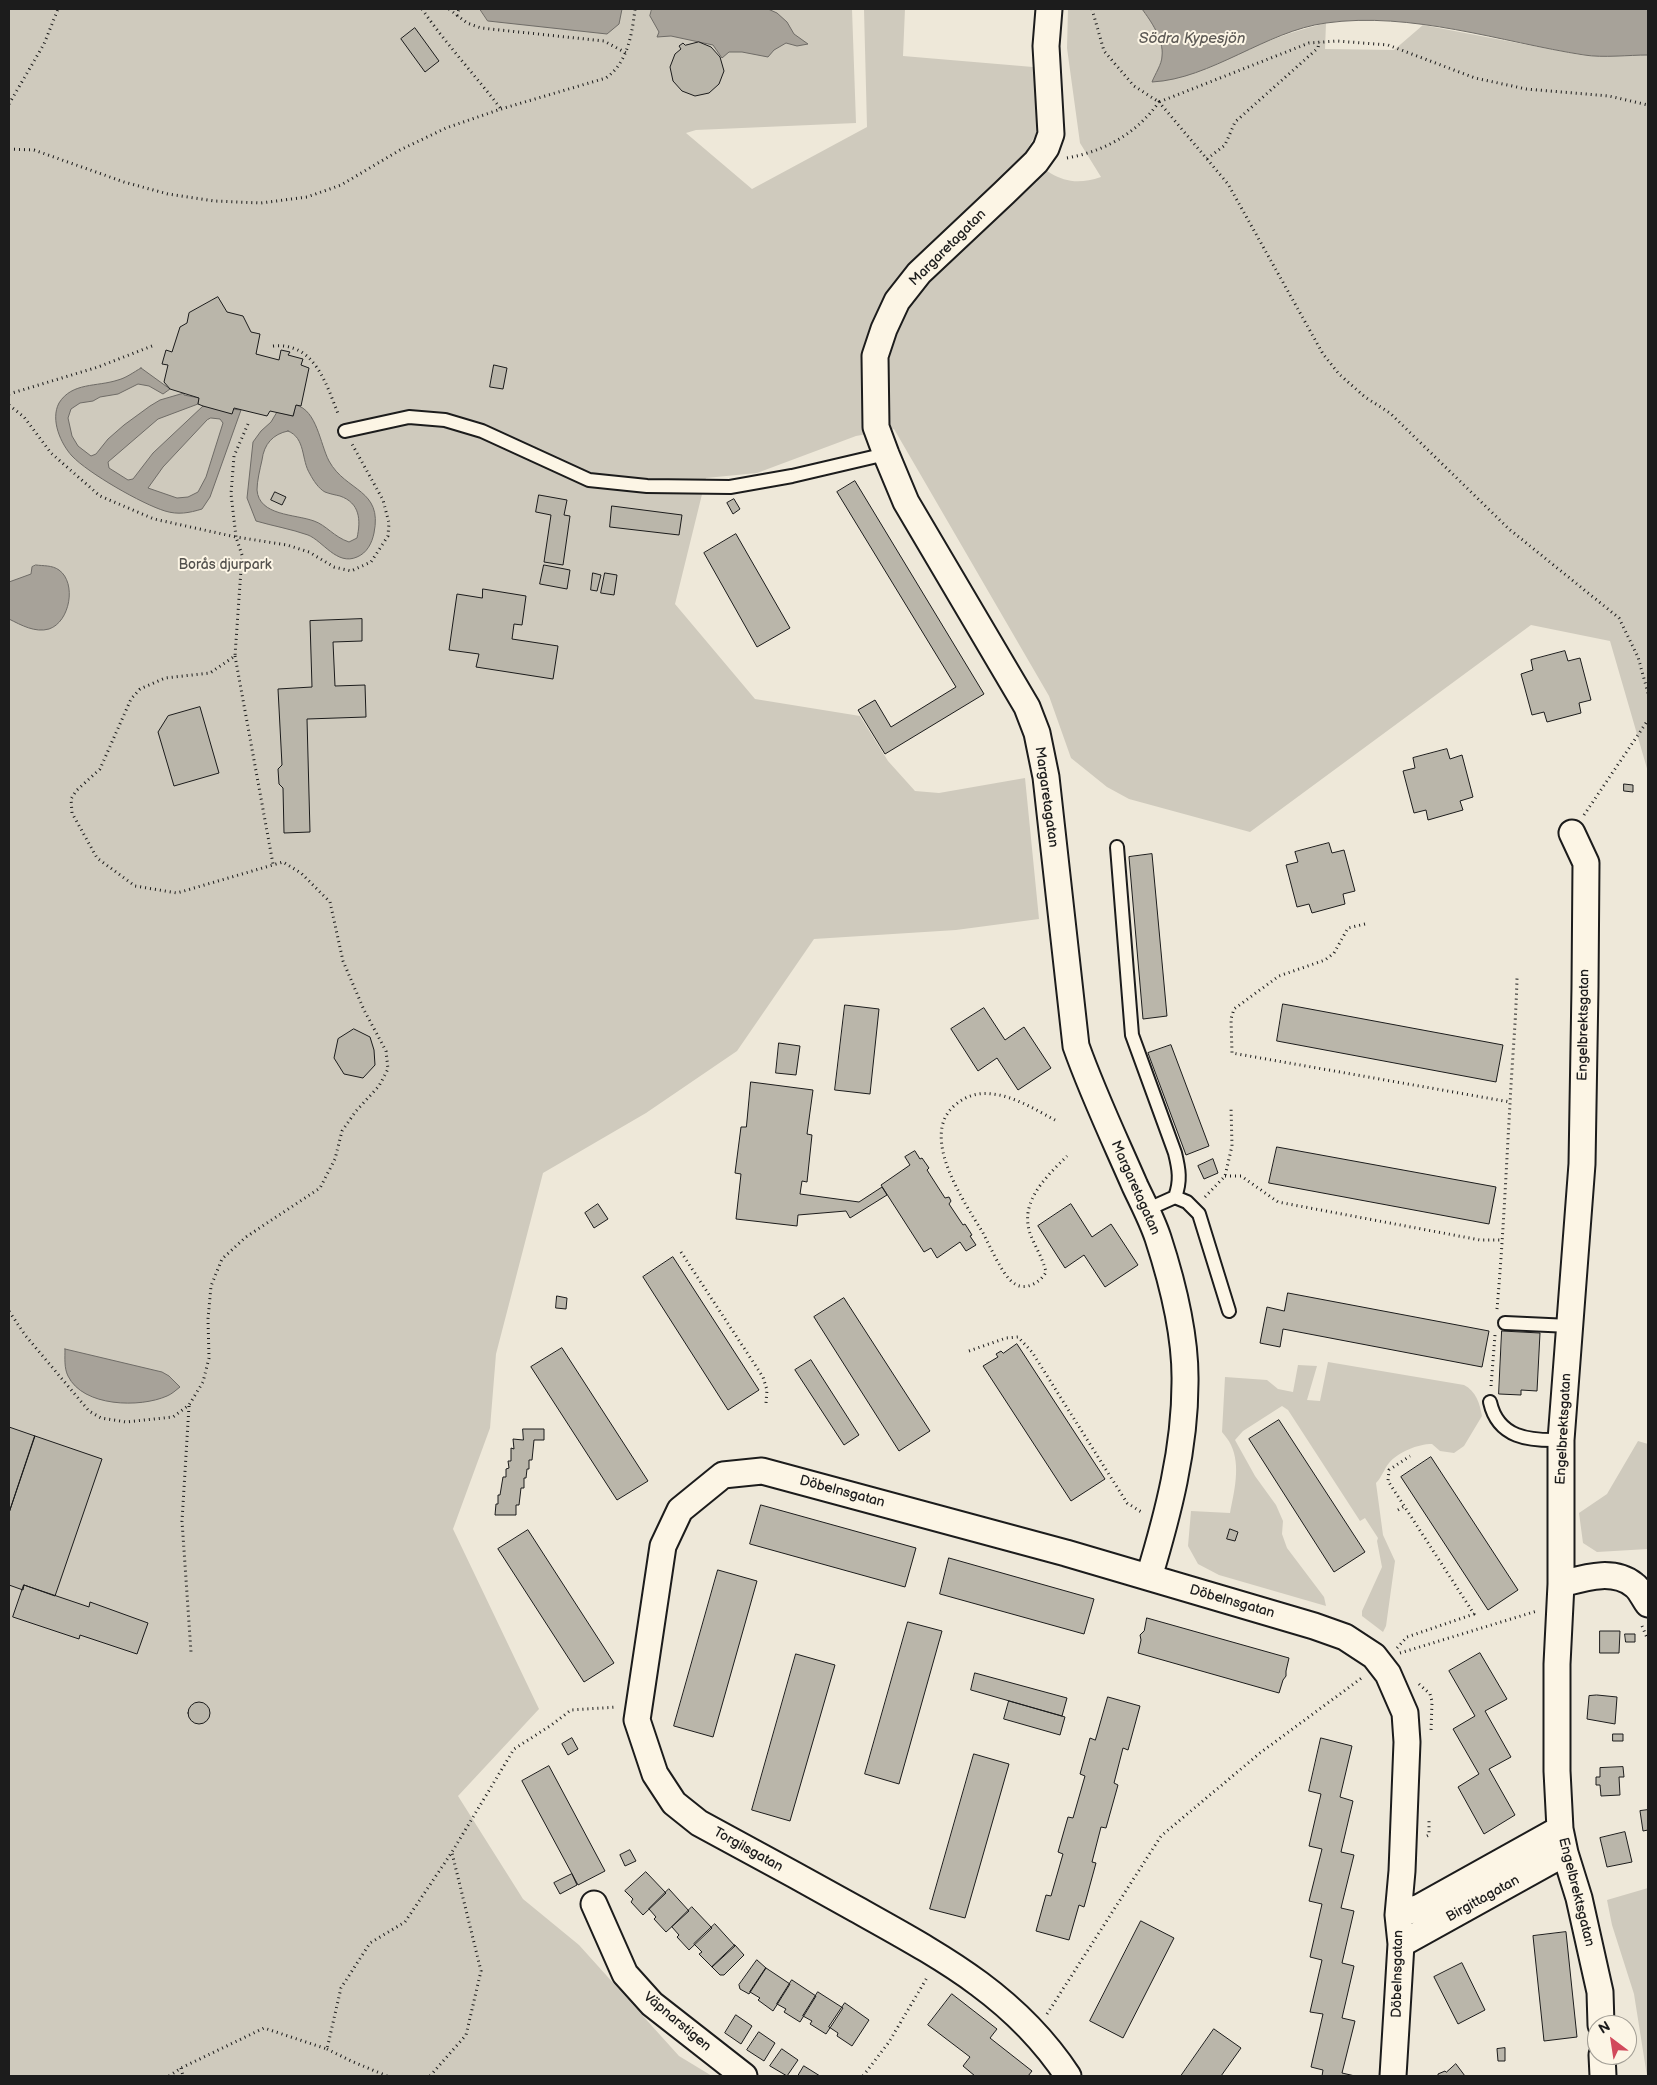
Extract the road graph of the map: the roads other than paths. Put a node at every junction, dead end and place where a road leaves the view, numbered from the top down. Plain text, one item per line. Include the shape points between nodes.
1 (1049, 9) edge
2 (345, 431) road end
3 (886, 454) junction
4 (1572, 833) road end
5 (1117, 846) dead end
6 (1175, 1197) junction
7 (1146, 1210) junction
8 (1229, 1311) dead end
9 (1499, 1322) road end
10 (1570, 1326) junction
11 (1490, 1402) road end
12 (1562, 1440) junction
13 (680, 1510) joint
14 (1149, 1577) junction
15 (1561, 1584) junction
16 (1645, 1614) edge
17 (1563, 1841) junction
18 (594, 1904) dead end
19 (1398, 1915) junction
20 (1401, 1944) junction
21 (1601, 2015) edge
22 (744, 2076) edge
23 (1068, 2076) edge
24 (1393, 2076) edge

1 - 3 street, Margaretagatan via 1046,46 1051,134 1046,148 1036,162 919,273 898,301 875,356 876,427
2 - 3 lane via 409,417 445,420 482,430 589,480 647,486 730,487
3 - 7 street, Margaretagatan via 906,502 1027,707 1037,733 1046,777 1076,1046 1090,1088
4 - 10 street, Engelbrektsgatan via 1586,863 1582,1164
5 - 6 lane via 1132,1035 1180,1172
6 - 7 lane
6 - 8 lane via 1187,1202 1199,1214
7 - 14 street, Margaretagatan via 1158,1237 1173,1290 1185,1372 1180,1451
9 - 10 lane
10 - 12 street, Engelbrektsgatan
11 - 12 lane via 1492,1414 1499,1425 1508,1430 1530,1440
12 - 15 street, Engelbrektsgatan
13 - 14 street, Döbelnsgatan via 723,1475 762,1471
13 - 23 street, Torgilsgatan via 663,1546 637,1720 655,1774 674,1803 699,1823 940,1956 1007,2004
14 - 19 street, Döbelnsgatan via 1345,1637 1364,1648 1394,1653 1397,1691 1405,1713 1407,1742
15 - 16 street via 1593,1575 1615,1576 1634,1585
15 - 17 street, Engelbrektsgatan via 1557,1771
17 - 19 street, Birgittagatan
17 - 20 street, Birgittagatan
17 - 21 street, Engelbrektsgatan via 1600,1992
18 - 22 street, Väpnarstigen via 625,1974 652,2004
19 - 20 street, Döbelnsgatan
20 - 24 street, Döbelnsgatan

